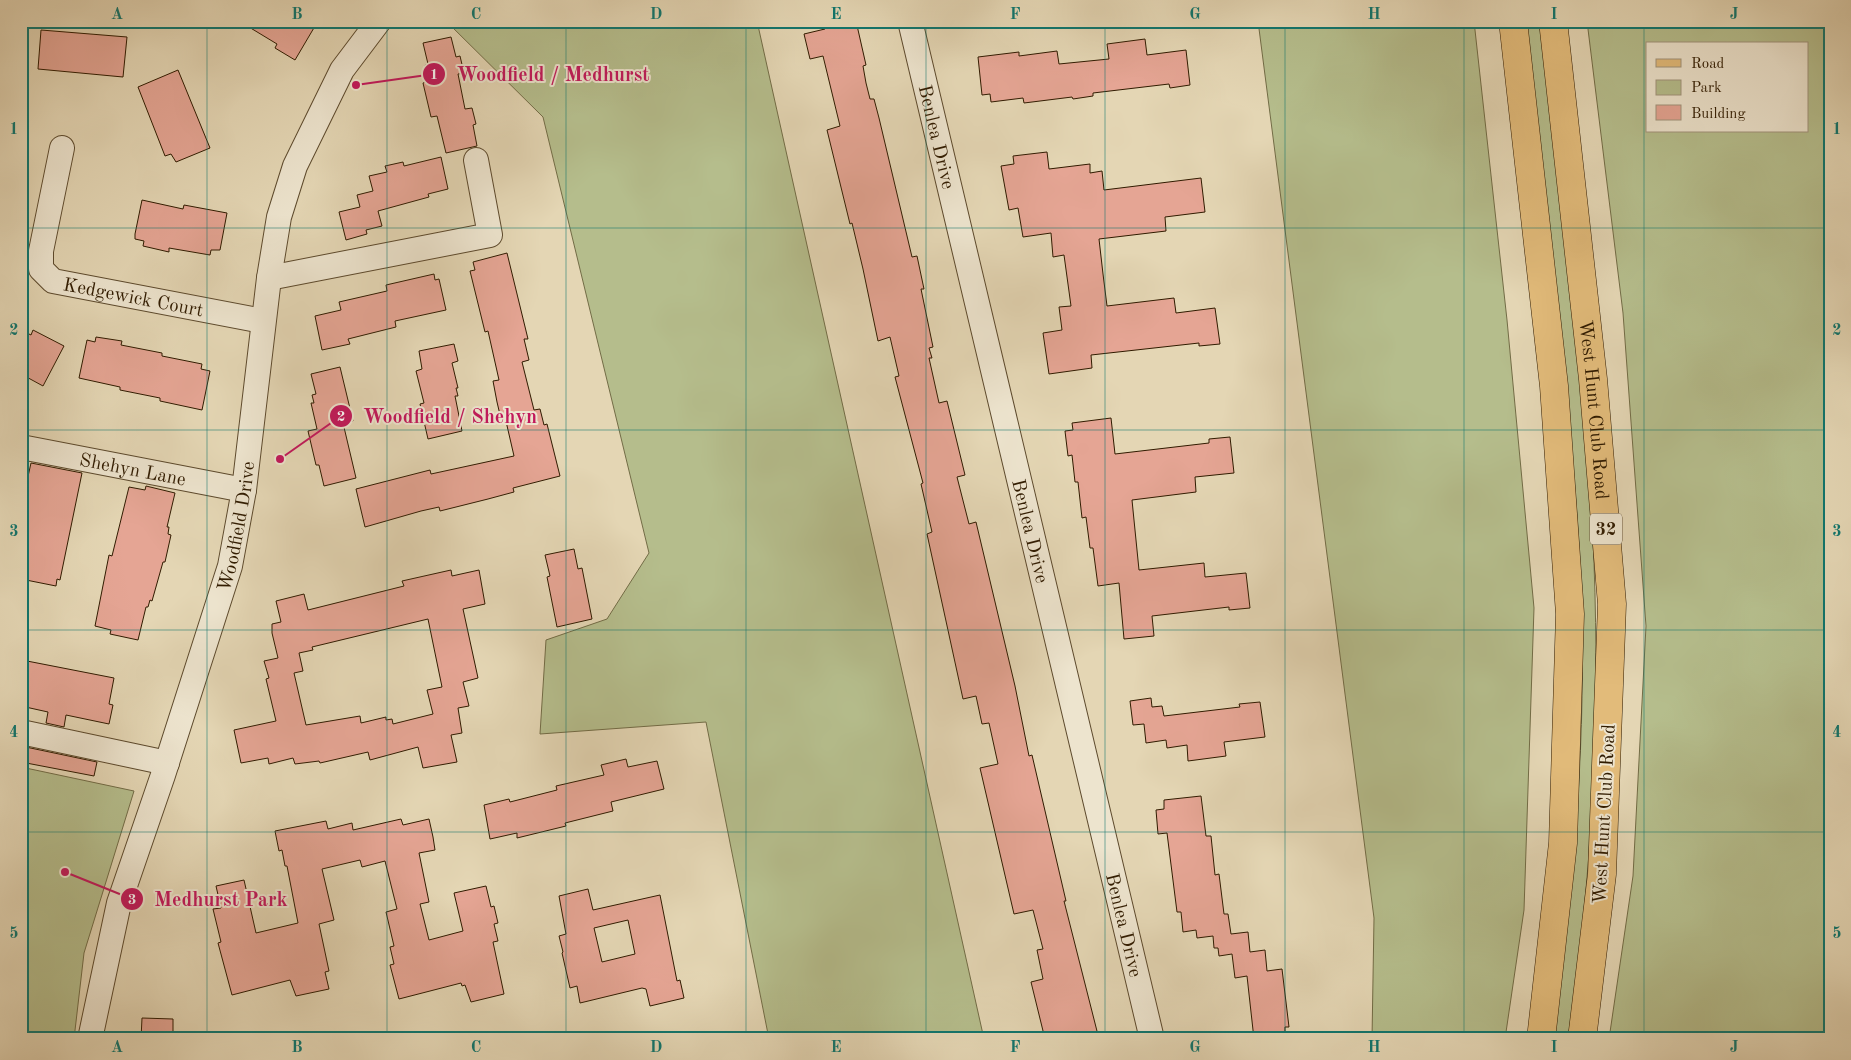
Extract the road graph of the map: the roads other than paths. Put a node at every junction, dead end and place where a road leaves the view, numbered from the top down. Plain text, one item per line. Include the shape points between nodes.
1 (379, 21) edge
2 (910, 21) edge
3 (1513, 21) edge
4 (1553, 21) edge
5 (62, 148) dead end
6 (476, 160) dead end
7 (269, 278) junction
8 (264, 321) junction
9 (21, 447) edge
10 (244, 490) junction
11 (21, 732) edge
12 (167, 763) junction
13 (90, 1039) edge
14 (1152, 1039) edge
15 (1541, 1039) edge
16 (1582, 1039) edge

1 - 7 street, Woodfield Drive via 342,70 295,166 279,217
2 - 14 street, Benlea Drive
3 - 15 main road, West Hunt Club Road / 32 via 1554,386 1570,614 1563,843
4 - 16 main road, West Hunt Club Road / 32 via 1593,379 1612,604 1602,874
5 - 8 street, Kedgewick Court via 41,251 41,269 54,281
6 - 7 street via 490,235
7 - 8 street, Woodfield Drive
8 - 10 street, Woodfield Drive
9 - 10 street, Shehyn Lane
10 - 12 street, Woodfield Drive via 230,566
11 - 12 street
12 - 13 street, Woodfield Drive via 120,902

